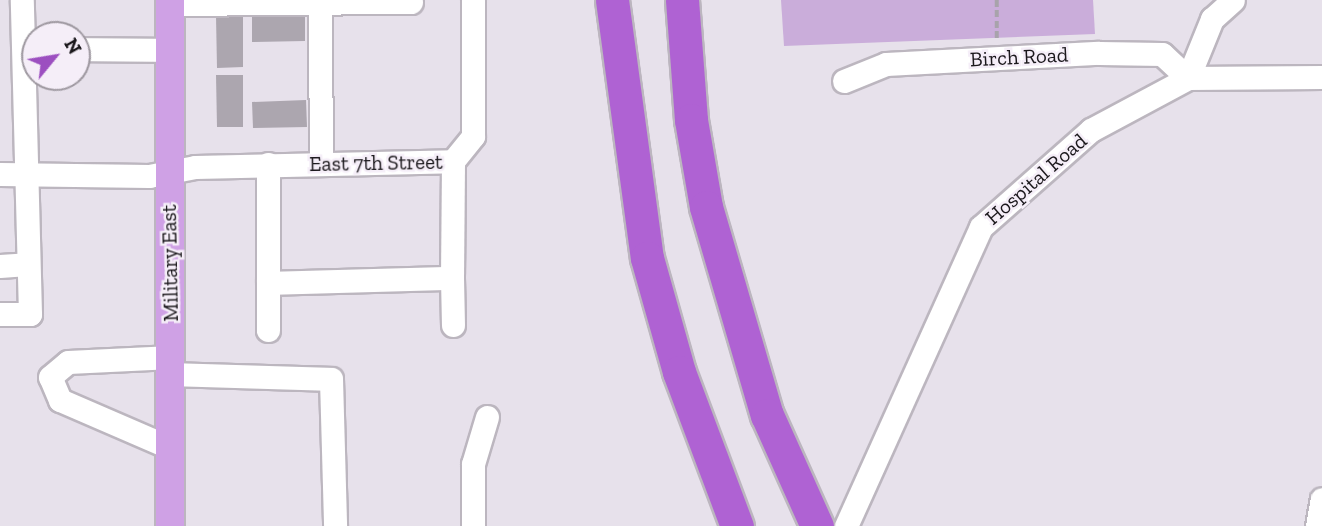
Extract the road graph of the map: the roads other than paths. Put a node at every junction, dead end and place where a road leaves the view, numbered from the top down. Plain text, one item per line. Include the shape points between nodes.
1 (22, 0) edge
2 (473, 0) edge
3 (612, 0) edge
4 (682, 0) edge
5 (1233, 0) edge
6 (320, 1) edge
7 (170, 2) edge
8 (411, 2) dead end
9 (25, 21) edge
10 (91, 49) edge
11 (169, 50) junction
12 (1322, 77) edge
13 (1188, 78) junction
14 (844, 81) dead end
15 (23, 91) edge
16 (453, 161) junction
17 (268, 164) junction
18 (321, 164) junction
19 (11, 174) edge
20 (169, 174) junction
21 (27, 264) junction
22 (0, 266) edge
23 (452, 278) junction
24 (268, 283) junction
25 (0, 314) edge
26 (453, 325) dead end
27 (268, 330) dead end
28 (172, 365) junction
29 (487, 417) dead end
30 (171, 448) junction
31 (1322, 499) edge
32 (170, 526) edge
33 (335, 526) edge
34 (473, 526) edge
35 (737, 526) edge
36 (817, 526) edge
37 (846, 526) edge
38 (1317, 526) edge

1 - 9 street
2 - 16 street via 473,136
3 - 35 highway via 648,258 679,372
4 - 36 highway via 691,120 706,207 737,327 795,482
5 - 13 street via 1212,19
6 - 7 street
6 - 8 street
6 - 18 street
7 - 11 main road, Military East
10 - 11 street
11 - 20 main road, Military East
12 - 13 street, Hospital Road
13 - 14 street, Birch Road via 1162,54 886,64
13 - 37 street, Hospital Road via 1091,130 981,227
15 - 19 street
16 - 18 street, East 7th Street
16 - 23 street, East 7th Street
17 - 18 street, East 7th Street
17 - 20 street, East 7th Street
17 - 24 street
19 - 20 street, East 7th Street
19 - 21 street
20 - 28 main road, Military East
21 - 22 street
21 - 25 street via 30,314
23 - 24 street
23 - 26 street, East 7th Street
24 - 27 street
28 - 30 main road, Military East
28 - 30 street via 68,362 50,377 60,400
28 - 33 street via 331,379
29 - 34 street via 473,464
30 - 32 main road, Military East
31 - 38 street

